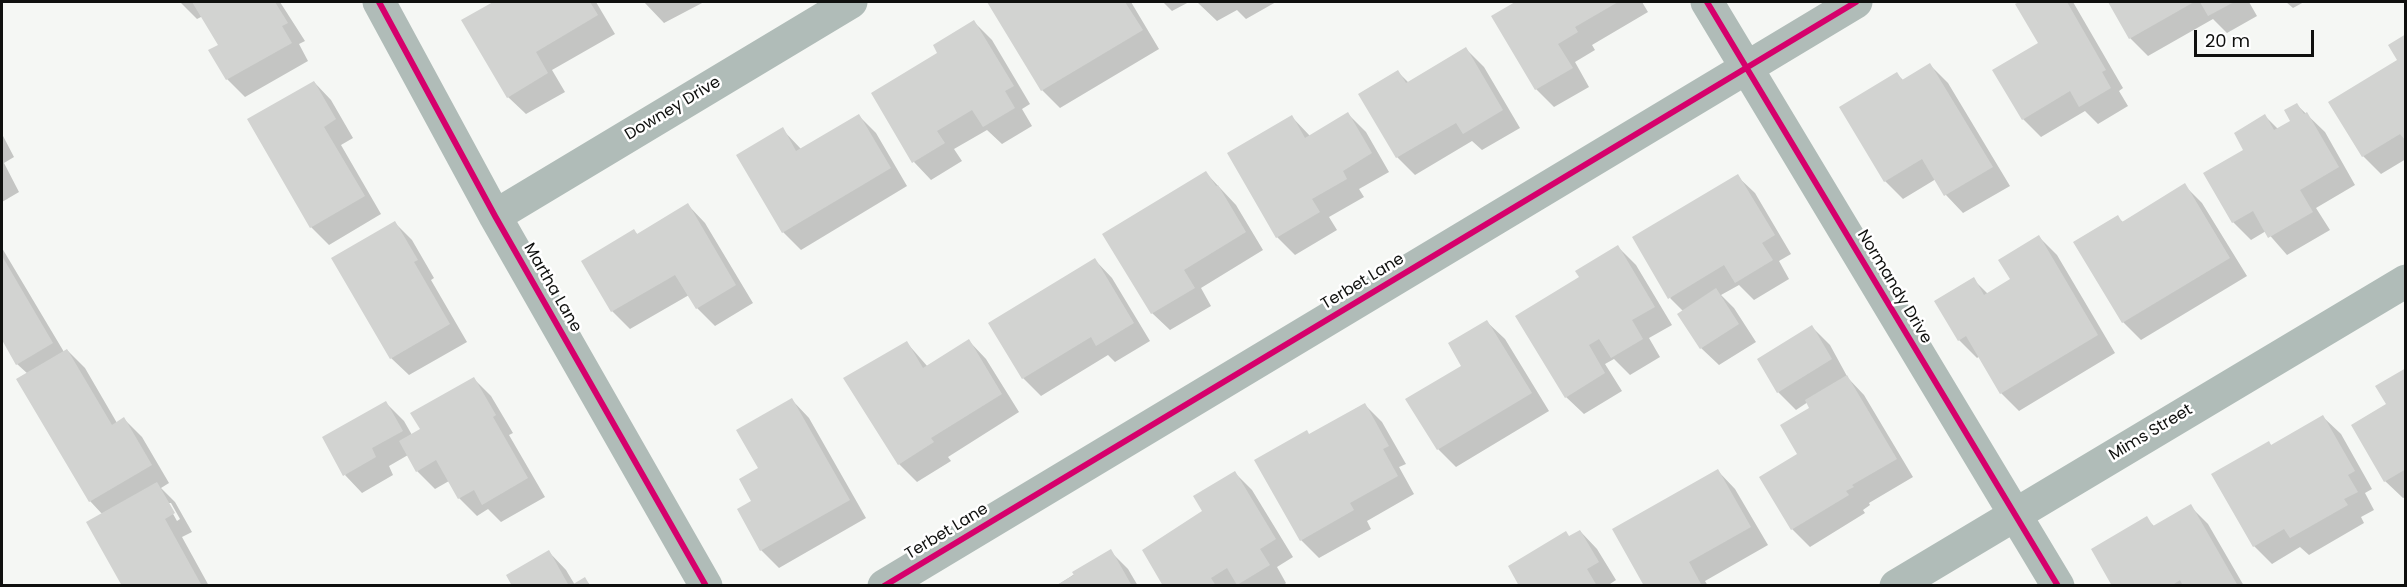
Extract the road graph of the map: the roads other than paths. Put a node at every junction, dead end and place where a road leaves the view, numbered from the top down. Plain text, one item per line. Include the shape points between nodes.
1 (379, 2) edge
2 (851, 2) edge
3 (1707, 2) edge
4 (1856, 2) edge
5 (1747, 67) junction
6 (495, 216) junction
7 (2406, 281) edge
8 (2015, 514) junction
9 (706, 585) edge
10 (884, 585) edge
11 (1896, 585) edge
12 (2058, 585) edge

1 - 6 street, Martha Lane
2 - 6 street, Downey Drive
3 - 5 street, Normandy Drive
4 - 5 street, Terbet Lane
5 - 8 street, Normandy Drive
5 - 10 street, Terbet Lane
6 - 9 street, Martha Lane
7 - 8 street, Mims Street
8 - 11 street, Mims Street
8 - 12 street, Normandy Drive

